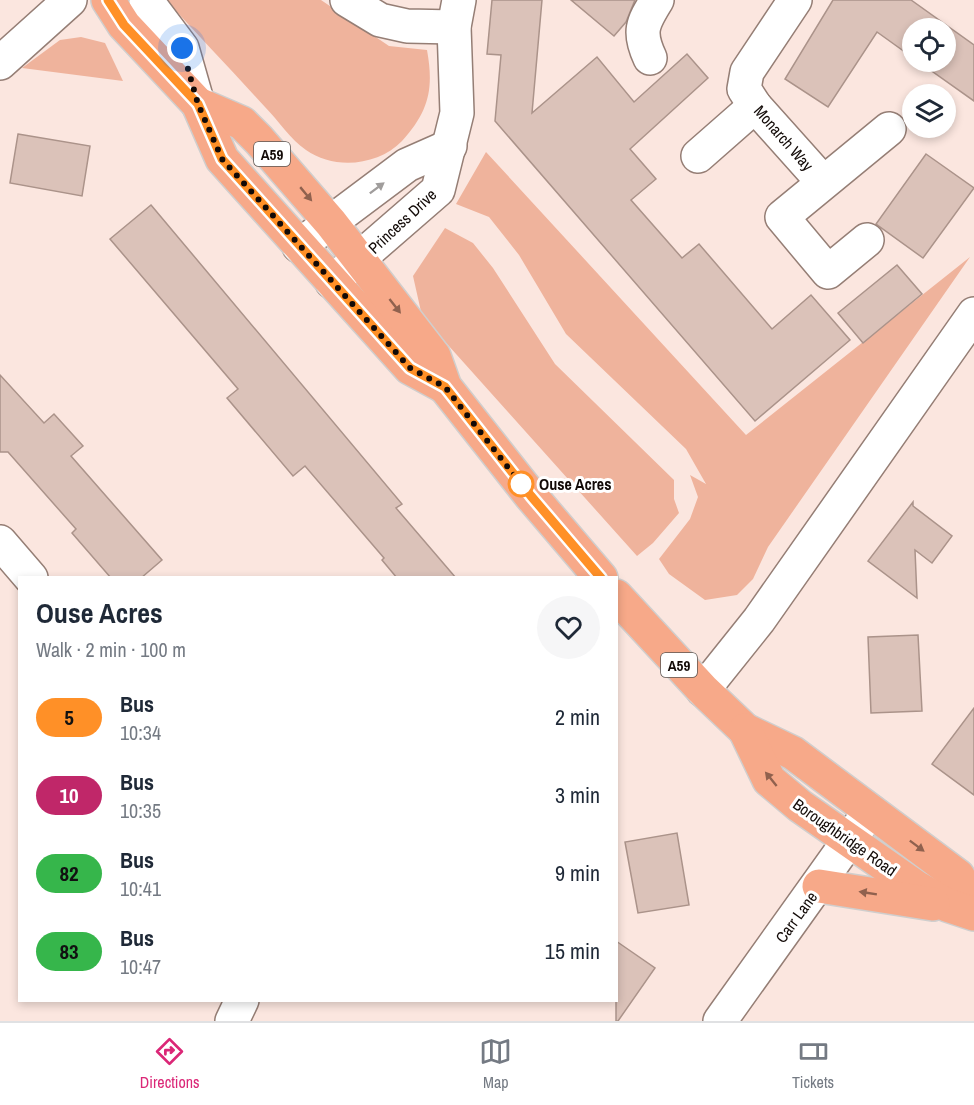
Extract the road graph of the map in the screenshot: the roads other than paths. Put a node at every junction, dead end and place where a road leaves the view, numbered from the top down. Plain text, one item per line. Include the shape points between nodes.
1 (70, 0) edge
2 (108, 0) edge
3 (146, 0) edge
4 (347, 0) edge
5 (657, 0) edge
6 (795, 0) edge
7 (457, 14) edge
8 (650, 58) dead end
9 (0, 63) edge
10 (198, 104) junction
11 (755, 106) junction
12 (889, 129) dead end
13 (450, 146) junction
14 (698, 156) dead end
15 (823, 182) junction
16 (331, 224) junction
17 (867, 240) dead end
18 (299, 246) junction
19 (359, 260) junction
20 (332, 282) junction
21 (970, 327) edge
22 (445, 387) junction
23 (0, 542) edge
24 (29, 576) edge
25 (599, 576) edge
26 (618, 598) edge
27 (703, 690) junction
28 (746, 730) junction
29 (870, 811) junction
30 (849, 841) junction
31 (819, 886) junction
32 (965, 908) edge
33 (241, 1002) edge
34 (232, 1021) edge
35 (720, 1021) edge

1 - 9 street
2 - 10 main road, A59 via 124,25
3 - 10 street via 182,48
4 - 7 street via 380,20 407,26
5 - 8 street via 646,17 641,38
6 - 11 street, Monarch Way via 747,72 744,89
7 - 13 street, Princess Drive via 458,113
10 -> 16 main road, A59 via 242,123
10 - 18 main road, A59 via 222,159
11 - 14 street
11 - 15 street, Monarch Way
12 - 15 street
16 -> 13 street via 407,165
13 - 19 street, Princess Drive via 438,190
15 - 17 street via 782,217 828,272
16 - 18 street
16 - 19 main road, A59
18 - 20 main road, A59
19 - 20 street
19 -> 22 main road, A59 via 434,356
20 - 22 main road, A59 via 410,368
21 - 27 street via 759,620
22 - 25 main road, A59
23 - 24 street
26 - 27 main road, Boroughbridge Road / A59
27 - 28 main road, Boroughbridge Road / A59
28 - 29 main road, Boroughbridge Road / A59 via 794,753
30 -> 28 main road, Boroughbridge Road / A59 via 769,780
29 - 30 street, Carr Lane
29 -> 32 main road, Boroughbridge Road / A59 via 958,876
30 - 31 street, Carr Lane
30 - 32 main road, Boroughbridge Road / A59
32 -> 31 main road
31 - 35 street, Carr Lane
33 - 34 street

